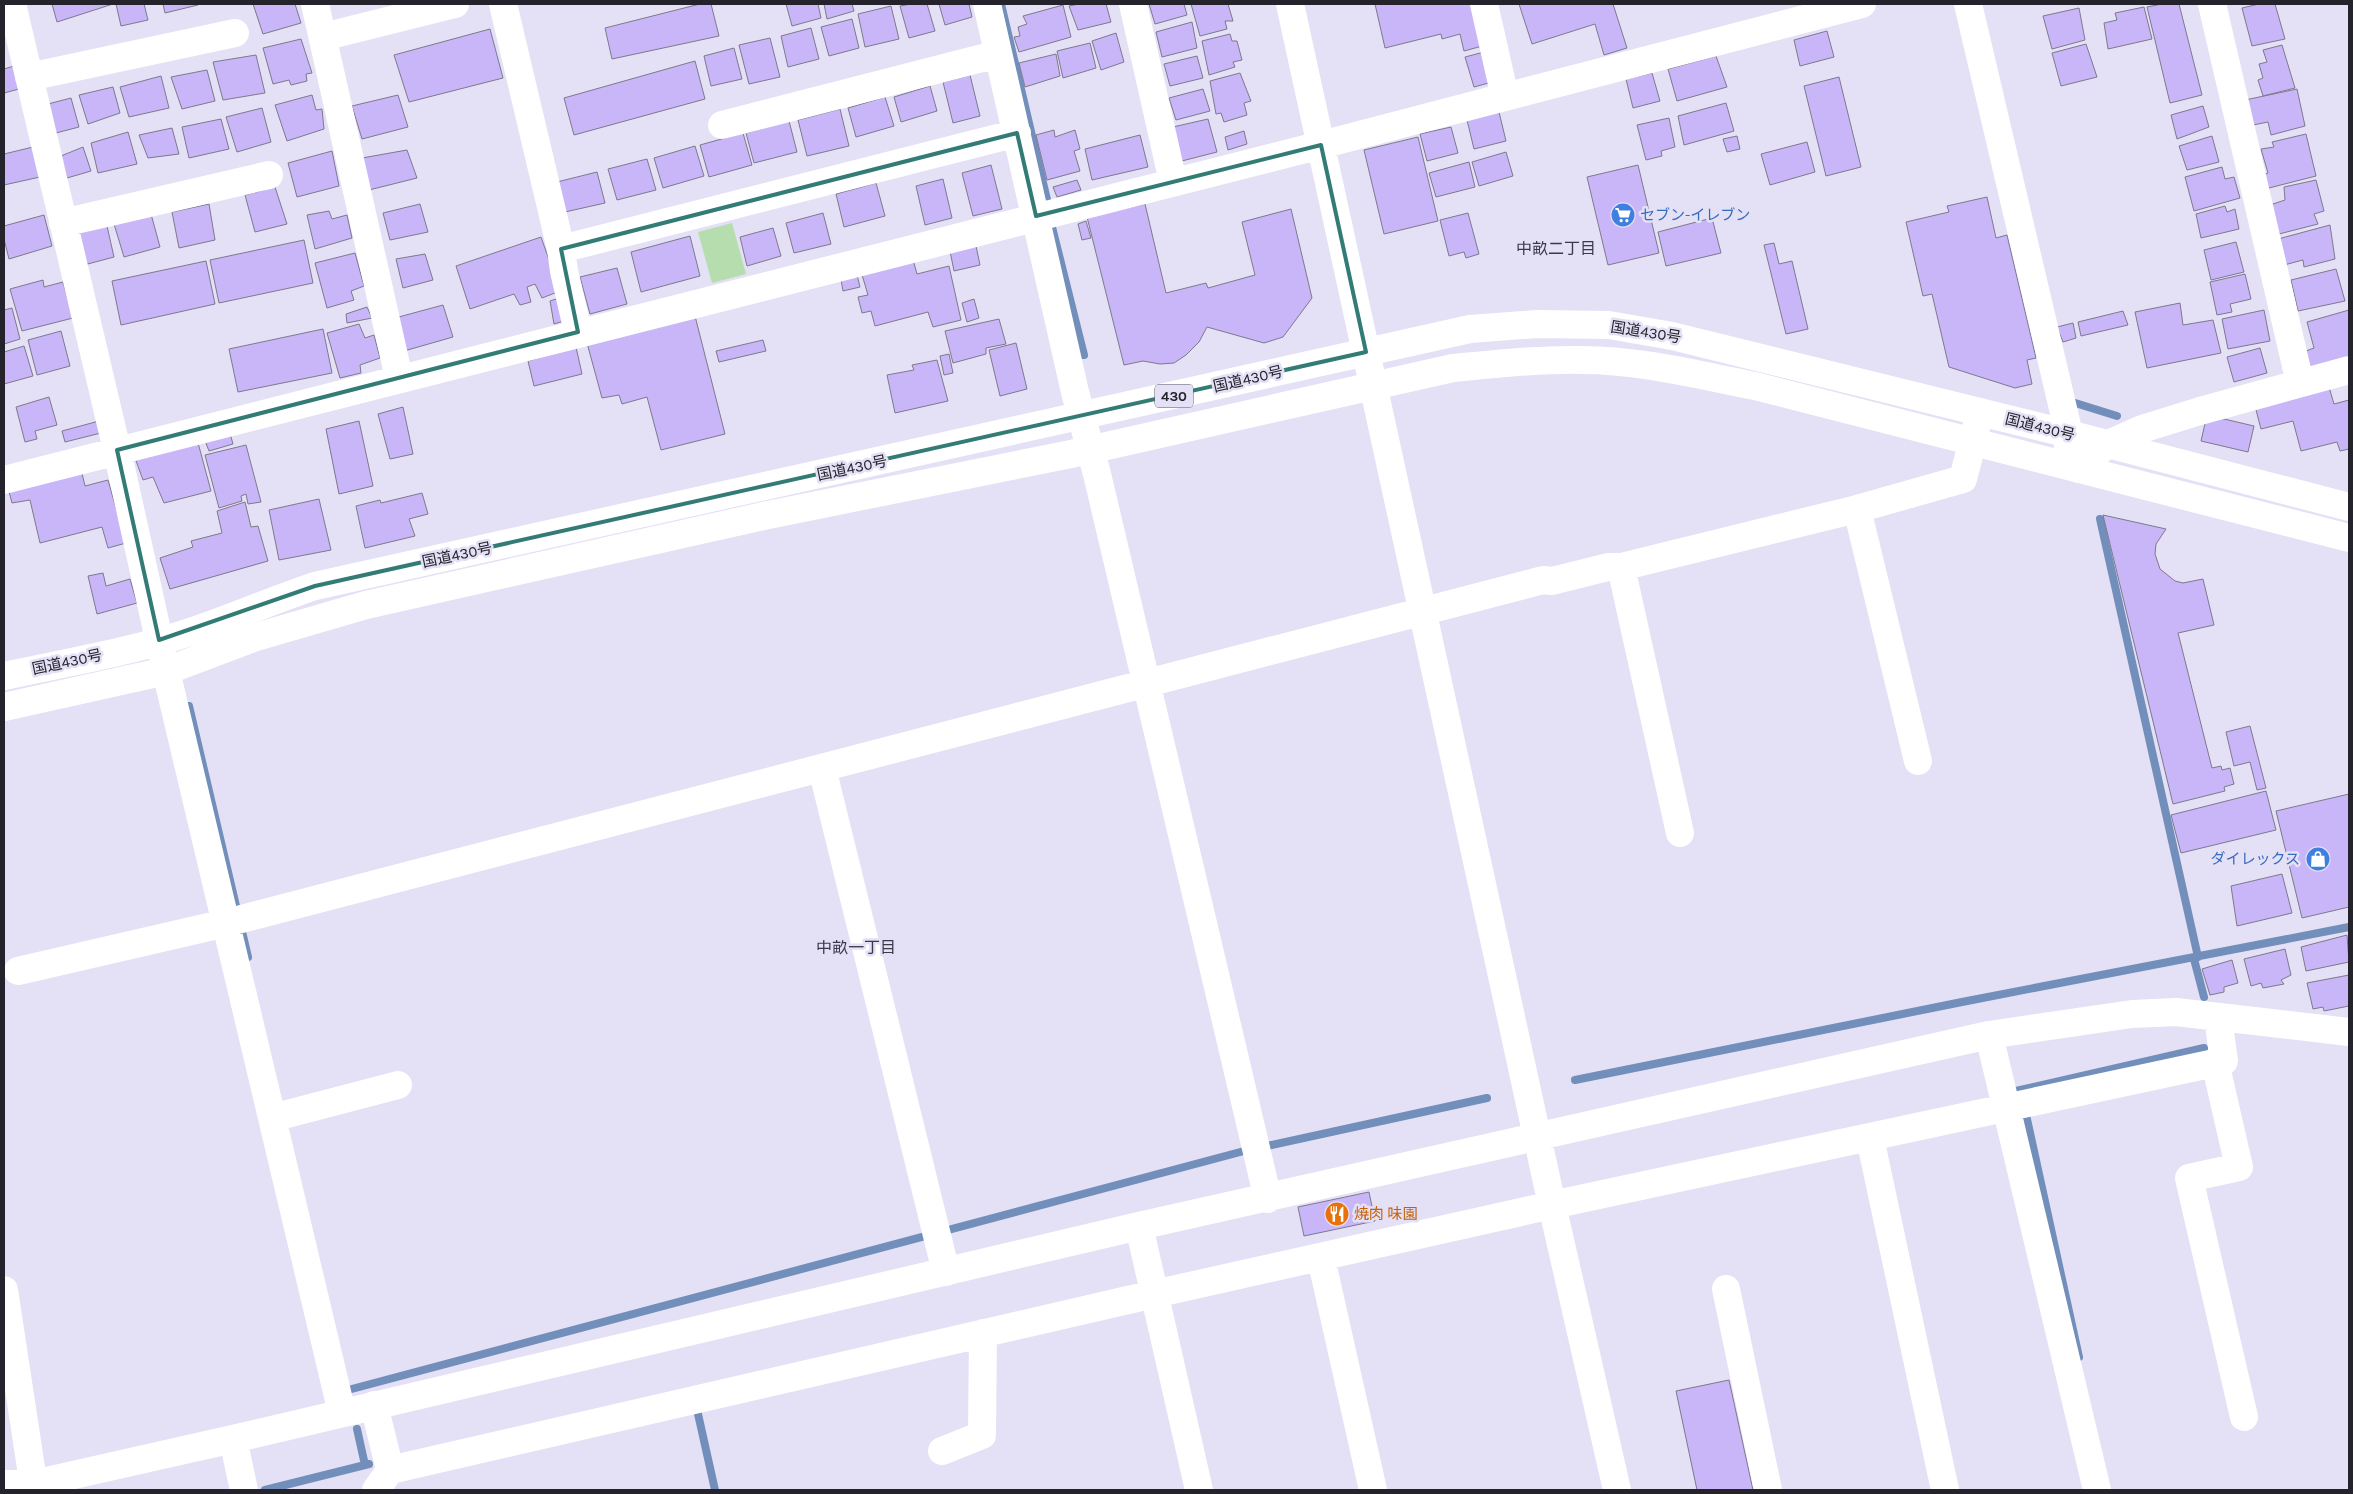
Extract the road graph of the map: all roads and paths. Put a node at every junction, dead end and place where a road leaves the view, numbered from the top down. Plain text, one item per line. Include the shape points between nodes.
1 (12, 4) edge
2 (316, 4) edge
3 (455, 4) edge
4 (503, 4) edge
5 (986, 4) edge
6 (1133, 4) edge
7 (1290, 4) edge
8 (1484, 4) edge
9 (1862, 4) edge
10 (1968, 4) edge
11 (2212, 4) edge
12 (1793, 12) edge
13 (235, 32) dead end
14 (323, 37) junction
15 (998, 54) junction
16 (29, 77) junction
17 (1505, 97) junction
18 (722, 125) dead end
19 (1016, 134) junction
20 (1321, 145) junction
21 (268, 175) dead end
22 (1173, 182) junction
23 (1036, 216) junction
24 (64, 222) junction
25 (562, 249) junction
26 (578, 332) junction
27 (1366, 352) junction
28 (2349, 370) edge
29 (399, 378) junction
30 (2300, 383) junction
31 (1373, 387) junction
32 (1980, 412) junction
33 (1082, 417) junction
34 (2069, 434) junction
35 (1973, 442) junction
36 (2106, 445) junction
37 (117, 450) junction
38 (1091, 450) junction
39 (2073, 467) junction
40 (4, 480) edge
41 (2349, 507) edge
42 (1857, 509) junction
43 (2349, 538) edge
44 (1621, 568) junction
45 (1422, 612) junction
46 (159, 640) junction
47 (166, 671) junction
48 (4, 676) edge
49 (1155, 682) junction
50 (4, 707) edge
51 (1918, 761) dead end
52 (822, 768) junction
53 (1680, 833) dead end
54 (233, 920) junction
55 (18, 971) dead end
56 (2218, 1018) junction
57 (2342, 1028) edge
58 (1989, 1035) junction
59 (2216, 1062) junction
60 (398, 1085) dead end
61 (2011, 1101) junction
62 (272, 1118) junction
63 (1538, 1137) junction
64 (1870, 1138) junction
65 (1268, 1199) junction
66 (1552, 1205) junction
67 (1139, 1226) junction
68 (1321, 1258) junction
69 (946, 1272) junction
70 (1726, 1289) dead end
71 (4, 1290) edge
72 (1149, 1291) junction
73 (983, 1333) junction
74 (374, 1406) junction
75 (342, 1413) junction
76 (2244, 1417) dead end
77 (232, 1439) junction
78 (942, 1451) dead end
79 (383, 1480) edge
80 (4, 1484) edge
81 (36, 1484) edge
82 (244, 1490) edge
83 (1199, 1490) edge
84 (1372, 1490) edge
85 (1617, 1490) edge
86 (1768, 1490) edge
87 (1945, 1490) edge
88 (2097, 1490) edge

1 - 16 main road
2 - 14 main road
3 - 14 main road
4 - 25 main road
5 - 15 main road
6 - 22 main road
7 - 20 main road
8 - 17 main road
9 - 12 main road
10 - 34 main road
11 - 30 main road
12 - 17 main road
13 - 16 main road
14 - 29 main road
15 - 18 main road
15 - 19 main road
16 - 24 main road
17 - 20 main road
19 - 23 main road
19 - 25 main road
20 - 22 main road
20 - 27 main road
21 - 24 main road
22 - 23 main road
23 - 26 main road
23 - 33 main road
24 - 37 main road
25 - 26 main road
26 - 29 main road
27 - 31 main road
27 - 32 main road, 国道430号 / 430 via 1470,329 1537,324 1609,325 1720,347
27 - 33 main road, 国道430号 / 430
28 - 30 main road
29 - 37 main road
30 - 36 main road via 2142,429
31 - 35 main road, 国道430号 / 430 via 1453,368 1583,360 1658,367 1755,386
31 - 38 main road, 国道430号 / 430
31 - 45 main road
32 - 34 main road, 国道430号 / 430
32 - 35 main road
33 - 38 main road
33 - 46 main road, 国道430号 / 430 via 315,586
34 - 36 main road, 国道430号 / 430
34 - 39 main road
35 - 39 main road, 国道430号 / 430
35 - 42 main road via 1963,479
36 - 39 main road
36 - 41 main road, 国道430号 / 430
37 - 40 main road
37 - 46 main road
38 - 47 main road, 国道430号 / 430 via 768,515 366,605 256,637
38 - 49 main road
39 - 43 main road, 国道430号 / 430
42 - 44 main road
42 - 51 main road
44 - 45 main road via 1608,567 1552,581 1543,580
44 - 53 main road
45 - 49 main road
45 - 63 main road
46 - 47 main road
46 - 48 main road, 国道430号 / 430
47 - 50 main road, 国道430号 / 430
47 - 54 main road
49 - 52 main road
49 - 65 main road
52 - 54 main road
52 - 69 main road
54 - 55 main road
54 - 62 main road
56 - 57 main road
56 - 58 main road via 2176,1012 2132,1014
56 - 59 main road via 2224,1061
58 - 61 main road
58 - 63 main road
59 - 61 main road
59 - 76 main road via 2239,1167 2189,1178
60 - 62 main road
61 - 64 main road
61 - 88 main road
62 - 75 main road
63 - 65 main road
63 - 66 main road
64 - 66 main road
64 - 87 main road
65 - 67 main road
66 - 68 main road
66 - 85 main road
67 - 69 main road
67 - 72 main road
68 - 72 main road
68 - 84 main road
69 - 74 main road
70 - 86 main road
71 - 81 main road
72 - 73 main road
72 - 83 main road
73 - 78 main road via 982,1435
73 - 79 main road via 695,1400
74 - 75 main road
74 - 79 main road
75 - 77 main road
77 - 81 main road
77 - 82 main road
80 - 81 main road

